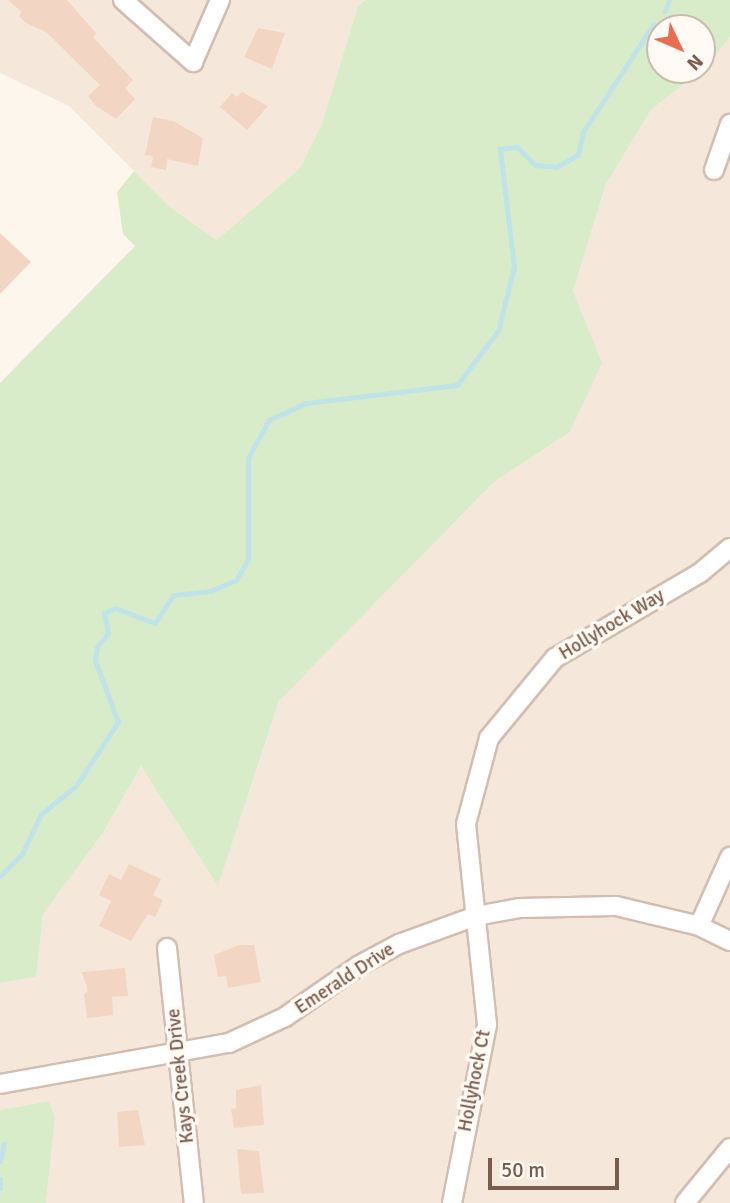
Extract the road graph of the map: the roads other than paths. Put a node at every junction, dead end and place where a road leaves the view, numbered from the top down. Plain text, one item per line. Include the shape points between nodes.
1 (123, 0) edge
2 (220, 0) edge
3 (730, 124) edge
4 (714, 170) dead end
5 (730, 548) edge
6 (730, 857) edge
7 (476, 916) junction
8 (699, 926) junction
9 (730, 941) edge
10 (167, 948) dead end
11 (178, 1052) junction
12 (0, 1084) edge
13 (730, 1148) edge
14 (194, 1203) edge
15 (452, 1203) edge
16 (685, 1203) edge

1 - 2 street via 192,62
3 - 4 street
5 - 7 street, Hollyhock Way via 700,573 555,658 489,738 466,824
6 - 8 street
7 - 8 street, Emerald Drive via 520,908 616,906
7 - 11 street, Emerald Drive via 388,949 274,1022 229,1043
7 - 15 street, Hollyhock Ct via 486,1024
8 - 9 street, Emerald Drive
10 - 11 street, Kays Creek Drive
11 - 12 street, Emerald Drive
11 - 14 street, Kays Creek Drive
13 - 16 street

